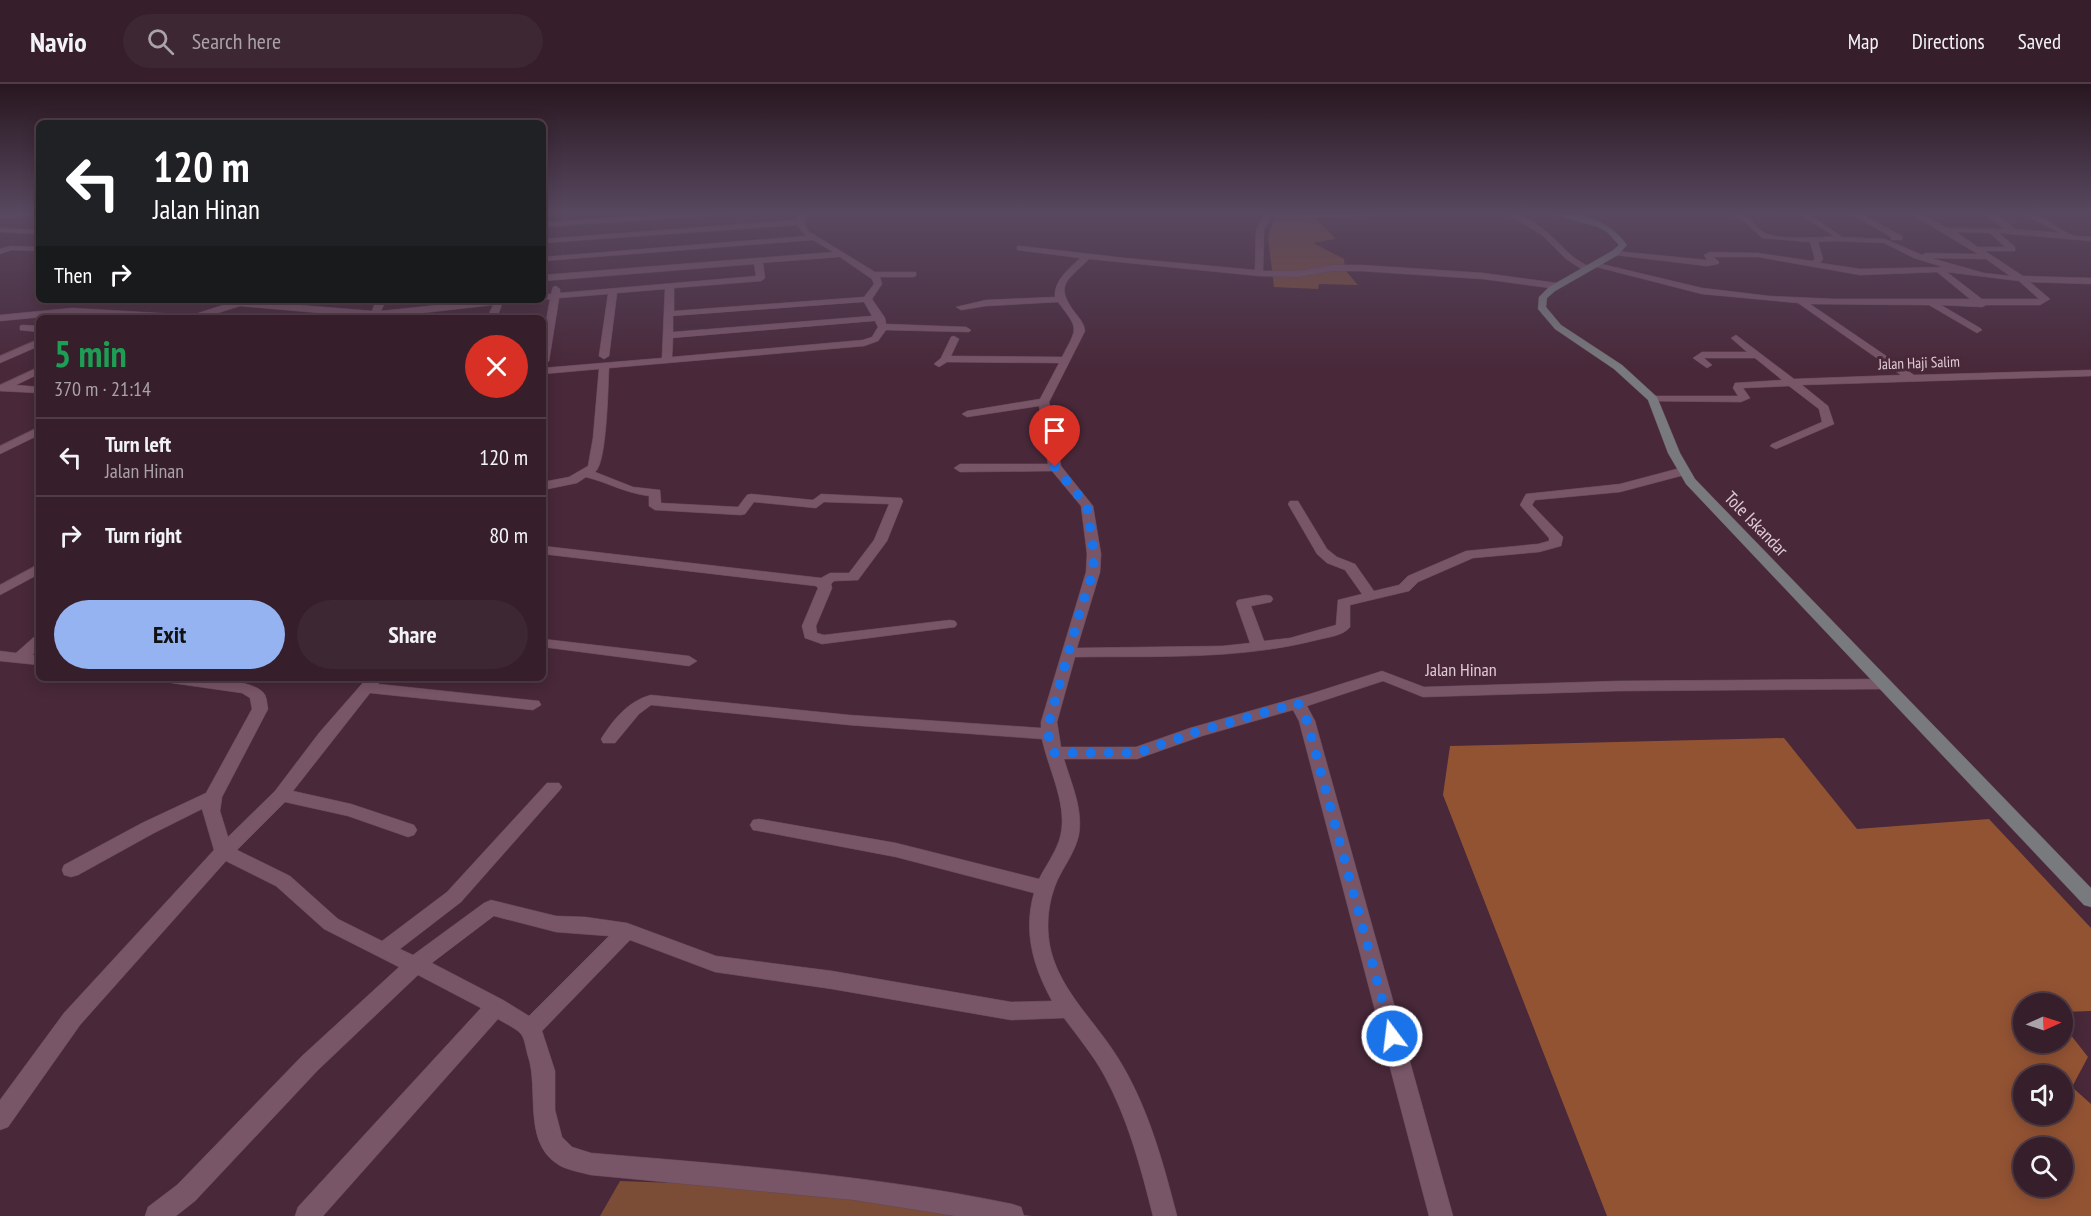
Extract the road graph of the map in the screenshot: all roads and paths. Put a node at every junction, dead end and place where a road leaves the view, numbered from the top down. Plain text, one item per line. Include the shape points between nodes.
1 (638, 265) edge
2 (707, 265) edge
3 (758, 265) edge
4 (858, 265) edge
5 (1079, 265) edge
6 (1176, 265) edge
7 (1259, 265) edge
8 (1587, 265) edge
9 (1819, 265) edge
10 (1945, 265) edge
11 (1998, 265) edge
12 (1591, 266) junction
13 (1938, 269) junction
14 (1957, 269) junction
15 (638, 270) junction
16 (1259, 273) junction
17 (913, 274) dead end
18 (874, 275) junction
19 (557, 277) junction
20 (546, 278) edge
21 (760, 278) junction
22 (2021, 279) junction
23 (2091, 281) edge
24 (670, 286) junction
25 (1557, 286) junction
26 (613, 290) junction
27 (555, 296) junction
28 (546, 297) edge
29 (764, 298) junction
30 (867, 299) junction
31 (1060, 299) junction
32 (1802, 302) junction
33 (237, 303) edge
34 (247, 303) edge
35 (457, 303) edge
36 (1930, 303) junction
37 (436, 304) edge
38 (1982, 304) junction
39 (961, 307) dead end
40 (97, 311) junction
41 (320, 314) edge
42 (669, 314) junction
43 (90, 315) edge
44 (136, 315) edge
45 (202, 315) edge
46 (347, 315) edge
47 (379, 315) edge
48 (0, 318) edge
49 (882, 322) junction
50 (23, 328) dead end
51 (36, 329) edge
52 (966, 330) dead end
53 (1977, 330) dead end
54 (669, 335) junction
55 (1736, 338) dead end
56 (954, 339) dead end
57 (36, 344) edge
58 (546, 345) edge
59 (15, 354) junction
60 (668, 354) junction
61 (36, 355) edge
62 (1758, 355) junction
63 (0, 360) edge
64 (604, 360) junction
65 (1066, 360) junction
66 (546, 361) edge
67 (1707, 365) dead end
68 (546, 370) edge
69 (36, 371) edge
70 (2091, 373) edge
71 (1912, 378) junction
72 (1794, 382) junction
73 (1, 388) edge
74 (36, 390) edge
75 (1653, 399) junction
76 (1044, 402) junction
77 (967, 414) dead end
78 (36, 432) edge
79 (1776, 446) dead end
80 (0, 451) edge
81 (1055, 467) junction
82 (960, 468) dead end
83 (1684, 471) junction
84 (586, 474) junction
85 (546, 485) edge
86 (1294, 504) dead end
87 (546, 550) edge
88 (36, 570) edge
89 (824, 584) junction
90 (0, 591) edge
91 (1370, 596) junction
92 (1266, 599) dead end
93 (950, 624) dead end
94 (36, 643) edge
95 (546, 643) edge
96 (1259, 647) junction
97 (1069, 653) junction
98 (0, 656) edge
99 (19, 658) junction
100 (36, 660) edge
101 (689, 661) dead end
102 (192, 681) edge
103 (370, 683) edge
104 (1884, 684) junction
105 (1298, 703) junction
106 (533, 705) dead end
107 (1048, 734) junction
108 (609, 739) dead end
109 (1054, 753) junction
110 (553, 787) dead end
111 (281, 795) junction
112 (213, 797) junction
113 (759, 825) dead end
114 (408, 830) dead end
115 (224, 852) junction
116 (72, 870) dead end
117 (1044, 888) junction
118 (2091, 900) edge
119 (627, 932) junction
120 (383, 951) junction
121 (417, 963) junction
122 (496, 1006) junction
123 (1070, 1009) junction
124 (530, 1029) junction
125 (0, 1119) edge
126 (158, 1216) edge
127 (307, 1216) edge
128 (1012, 1216) edge
129 (1165, 1216) edge
130 (1441, 1216) edge

1 - 15 street
2 - 15 street
3 - 21 street
4 - 18 street
5 - 31 street via 1060,285
6 - 16 street
7 - 16 street
8 - 12 street
9 - 13 street via 1860,272
10 - 14 street
11 - 22 street
12 - 25 main road, Tole Iskandar
12 - 32 street via 1702,291
13 - 14 street
13 - 38 street
14 - 22 street
15 - 19 street
16 - 25 street via 1361,268 1483,276
17 - 18 street
18 - 30 street via 878,284
19 - 20 street
19 - 27 street
21 - 24 street
21 - 29 street
22 - 23 street
22 - 38 street via 2044,301
24 - 26 street
24 - 42 street
25 - 75 main road, Tole Iskandar via 1543,297 1541,307 1547,316 1573,339 1618,367
26 - 27 street
26 - 64 street
27 - 28 street
27 - 58 street
29 - 30 street
29 - 42 street
30 - 49 street
31 - 39 street
31 - 65 street via 1080,331
32 - 36 street
32 - 71 street
33 - 45 street
34 - 41 street
35 - 37 street
36 - 38 street
36 - 53 street
37 - 47 street
40 - 43 street
40 - 44 street
40 - 48 street
41 - 46 street
42 - 54 street
49 - 52 street
49 - 54 street
49 - 60 street via 875,339 864,342
50 - 51 street
54 - 60 street
55 - 62 street
56 - 65 street via 942,362
57 - 59 street
59 - 61 street
59 - 63 street
60 - 64 street
62 - 67 street via 1698,358
62 - 72 street
64 - 66 street
64 - 68 street
64 - 84 street via 599,438 594,468
65 - 76 street
69 - 73 street
70 - 71 street, Jalan Haji Salim
71 - 72 street, Jalan Haji Salim
72 - 75 street, Jalan Haji Salim via 1744,384 1738,388 1745,398
72 - 79 street via 1824,408 1828,424
73 - 74 street
75 - 83 main road, Tole Iskandar
76 - 77 street
76 - 81 street
78 - 80 street
81 - 82 street
81 - 97 street via 1087,506 1094,554 1093,572
83 - 91 street via 1620,488 1530,497 1526,505 1556,537 1556,543 1539,549 1471,555 1446,562 1404,588
83 - 104 main road, Tole Iskandar
84 - 85 street
84 - 89 street via 630,490 656,493 655,506 741,511 751,498 816,504 821,498 897,501 880,541 853,577 830,577
86 - 91 street via 1322,552 1350,567
87 - 89 street
88 - 90 street
89 - 93 street via 809,626 810,635 822,640
91 - 96 street via 1343,603 1342,627 1337,630
92 - 96 street via 1243,603
94 - 99 street
95 - 101 street
96 - 97 street
97 - 107 street
98 - 99 street
99 - 100 street
102 - 112 street via 246,689 258,696 260,709
103 - 106 street
103 - 111 street
104 - 105 street, Jalan Hinan via 1423,692 1382,676
104 - 118 main road, Tole Iskandar
105 - 109 street, Jalan Hinan via 1137,753
105 - 130 street via 1307,721
107 - 108 street via 780,715 651,700 637,705
107 - 109 street
109 - 117 street via 1066,794 1070,833
110 - 120 street via 454,897
111 - 114 street via 351,810
111 - 115 street
112 - 115 street via 211,811
112 - 116 street
113 - 117 street via 896,850
115 - 120 street via 283,881 331,924
115 - 125 street via 72,1019
117 - 123 street via 1038,927 1041,950 1049,975
119 - 121 street via 556,924 491,908
119 - 123 street via 715,964 1011,1011
119 - 124 street
120 - 121 street
121 - 122 street
121 - 126 street via 310,1062 186,1193
122 - 124 street
122 - 127 street
123 - 129 street via 1110,1065 1135,1114
124 - 128 street via 544,1071 544,1110 552,1143 565,1156 591,1164 854,1188

